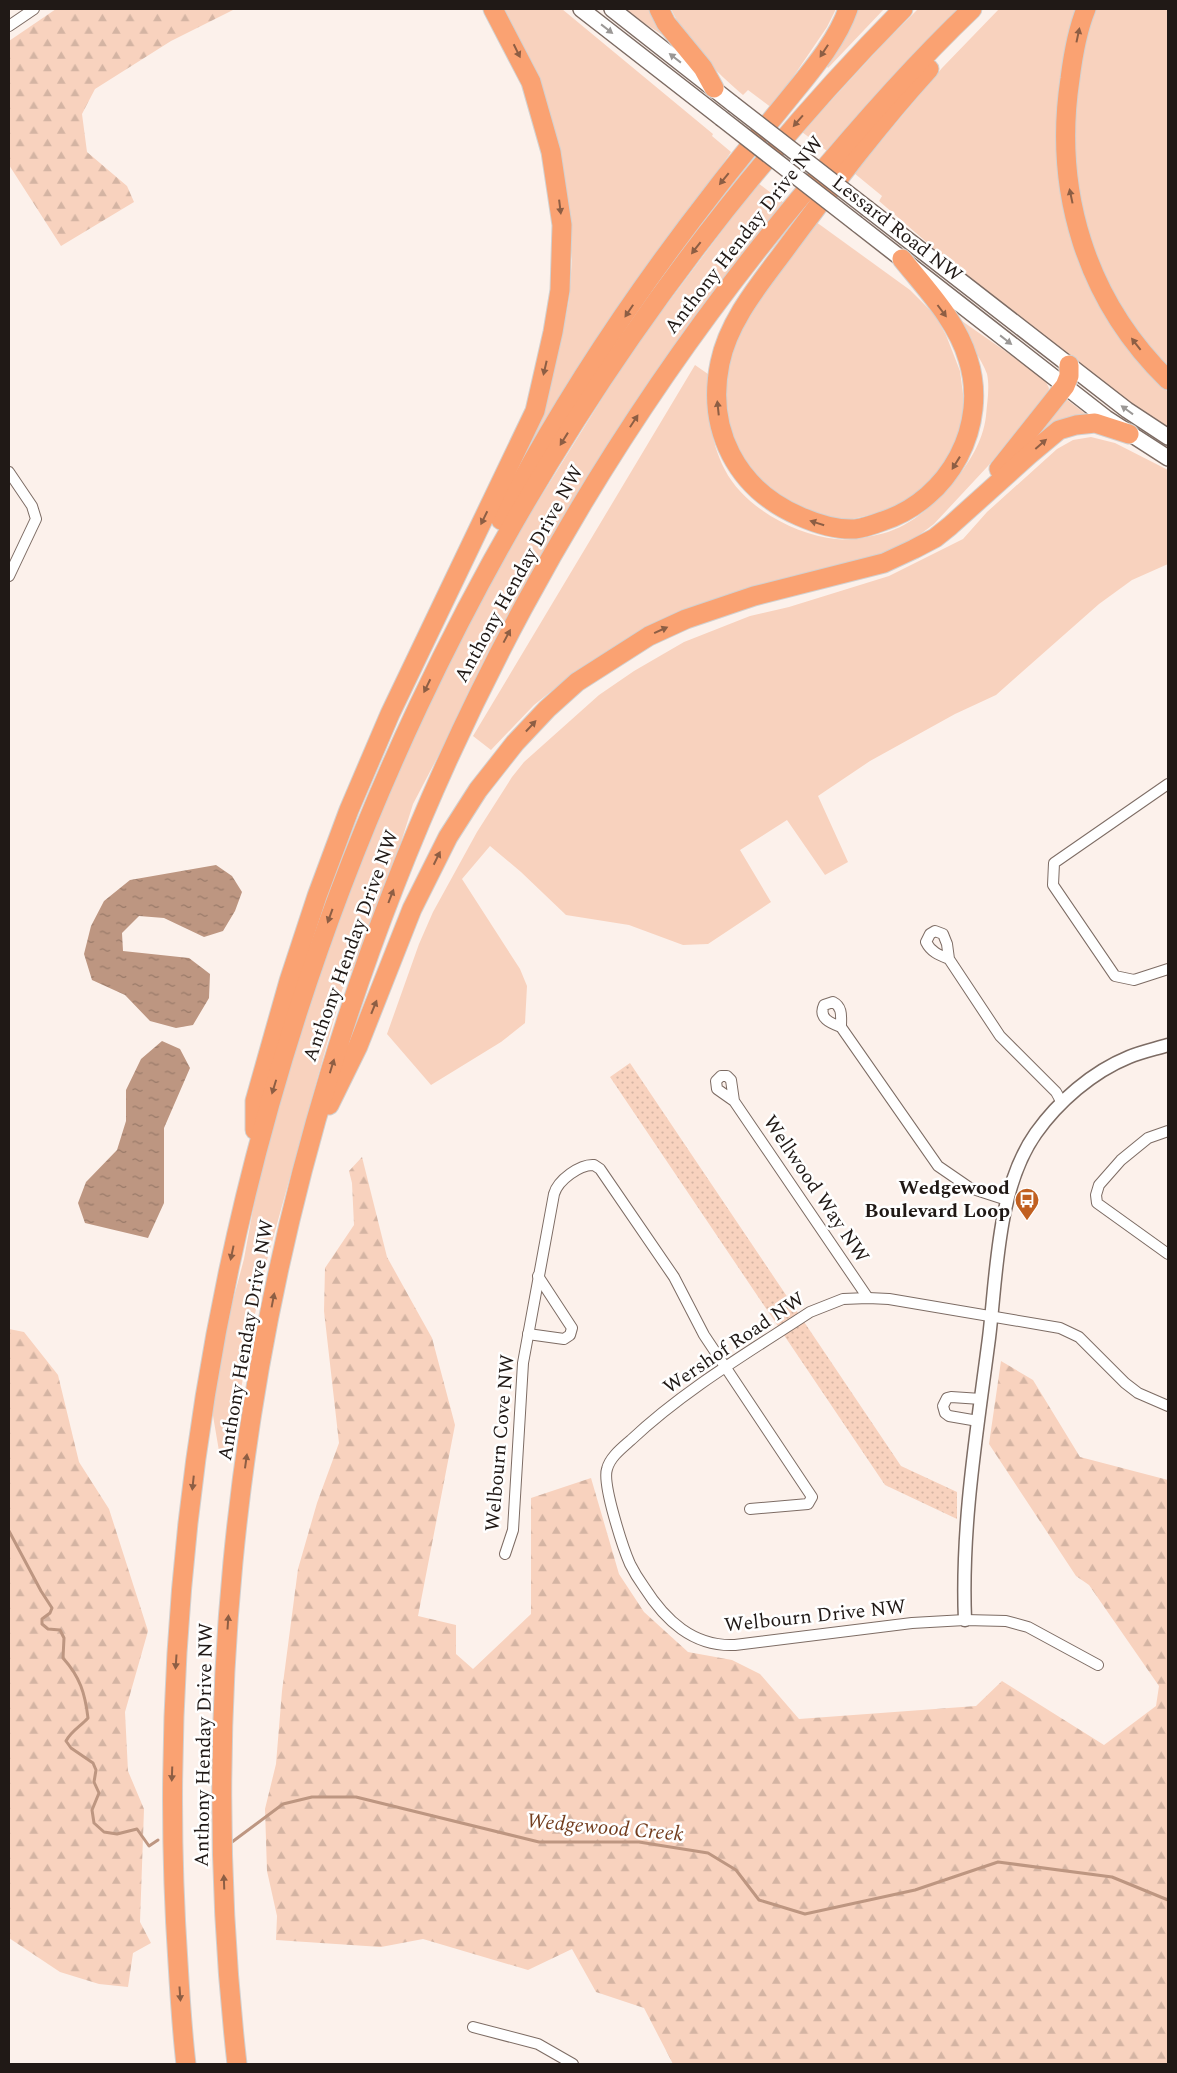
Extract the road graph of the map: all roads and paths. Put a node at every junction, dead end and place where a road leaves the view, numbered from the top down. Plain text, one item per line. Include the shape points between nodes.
1 (34, 9) edge
2 (493, 9) edge
3 (581, 9) edge
4 (612, 9) edge
5 (659, 9) edge
6 (848, 9) edge
7 (903, 9) edge
8 (972, 9) edge
9 (986, 9) edge
10 (1086, 9) edge
11 (9, 26) edge
12 (714, 88) junction
13 (902, 258) junction
14 (1069, 365) junction
15 (1168, 380) edge
16 (1065, 386) junction
17 (1129, 434) junction
18 (1168, 437) edge
19 (1168, 458) edge
20 (9, 472) edge
21 (965, 511) junction
22 (9, 576) edge
23 (448, 642) junction
24 (1168, 784) edge
25 (949, 959) dead end
26 (1168, 968) edge
27 (841, 1027) dead end
28 (1168, 1044) edge
29 (734, 1101) dead end
30 (1062, 1103) junction
31 (1168, 1131) edge
32 (308, 1146) junction
33 (255, 1155) junction
34 (1007, 1200) junction
35 (1168, 1254) edge
36 (538, 1276) junction
37 (868, 1298) junction
38 (991, 1317) junction
39 (528, 1334) junction
40 (726, 1368) junction
41 (981, 1399) junction
42 (1168, 1406) edge
43 (978, 1421) junction
44 (607, 1468) joint
45 (750, 1509) dead end
46 (505, 1554) dead end
47 (964, 1620) junction
48 (1098, 1666) dead end
49 (473, 2028) dead end
50 (186, 2064) edge
51 (237, 2064) edge
52 (573, 2064) edge

1 - 11 street
2 -> 33 highway via 532,82 551,152 562,226 560,290 553,332 535,411 390,714 317,896 255,1101
3 -> 13 main road, Lessard Road NW, bridge
12 -> 4 main road, Lessard Road NW
5 - 12 highway via 666,23 704,68
6 -> 23 highway via 837,33 811,71 715,190 588,371 522,480 477,568
7 -> 23 highway, Anthony Henday Drive NW via 800,119 675,274 541,475
32 -> 8 highway, Anthony Henday Drive NW via 342,1032 407,853 480,689 553,554 636,417 716,303 844,145
13 -> 9 highway via 946,316 968,357 974,382 974,410 967,436 959,458 947,476 915,505 896,517 857,529 818,524 773,503 739,470 721,430 717,409 720,362 729,336 744,309 828,192 922,76
15 -> 10 highway via 1145,356 1113,310 1089,260 1073,210 1066,173 1066,102 1073,57
12 - 14 main road, Lessard Road NW, bridge
13 -> 16 main road, Lessard Road NW
14 - 16 highway
18 -> 14 main road, Lessard Road NW
16 - 17 main road, Lessard Road NW
16 - 21 highway
17 - 19 main road, Lessard Road NW
21 -> 17 highway via 1059,430 1095,423
20 - 22 street via 32,506 36,519
32 -> 21 highway via 358,1046 412,909 448,837 478,790 547,708 577,682 649,636 725,605 884,563 935,538
23 -> 33 highway, Anthony Henday Drive NW via 387,773 348,867 291,1030
24 - 26 street via 1054,864 1053,886 1115,976 1134,980
25 - 30 street via 1000,1036 1056,1092
27 - 34 street via 938,1166 970,1188
28 - 30 street via 1128,1058 1090,1079
29 - 37 street, Wellwood Way NW
30 - 34 street via 1036,1134 1015,1170
31 - 35 street via 1148,1138 1134,1148 1099,1185 1096,1195 1097,1203
51 -> 32 highway, Anthony Henday Drive NW via 226,1948 222,1824 223,1723 234,1552 260,1367
33 -> 50 highway, Anthony Henday Drive NW via 220,1311 197,1446 182,1577 172,1809
34 - 38 street
36 - 39 street, Welbourn Cove NW
36 - 39 street, Welbourn Cove NW via 572,1328 564,1339
36 - 40 street, Welbourn Cove NW via 557,1186 582,1167 594,1165 674,1277 699,1328
37 - 38 street, Wershof Road NW
37 - 40 street, Wershof Road NW via 843,1300 817,1308
38 - 41 street
38 - 42 street, Wershof Road NW via 1060,1328 1079,1337 1125,1383 1138,1393
39 - 46 street, Welbourn Cove NW via 523,1363 513,1530
40 - 44 street, Wershof Road NW via 654,1419 616,1454
40 - 45 street via 812,1497 808,1504
41 - 43 street
41 - 43 street via 951,1397 943,1406 949,1416
43 - 47 street via 967,1520
44 - 47 street, Welbourn Drive NW via 606,1484 626,1554 636,1575 669,1620 692,1636 719,1645 735,1645 912,1623
47 - 48 street, Welbourn Drive NW via 1006,1621 1022,1625
49 - 52 street via 538,2044

